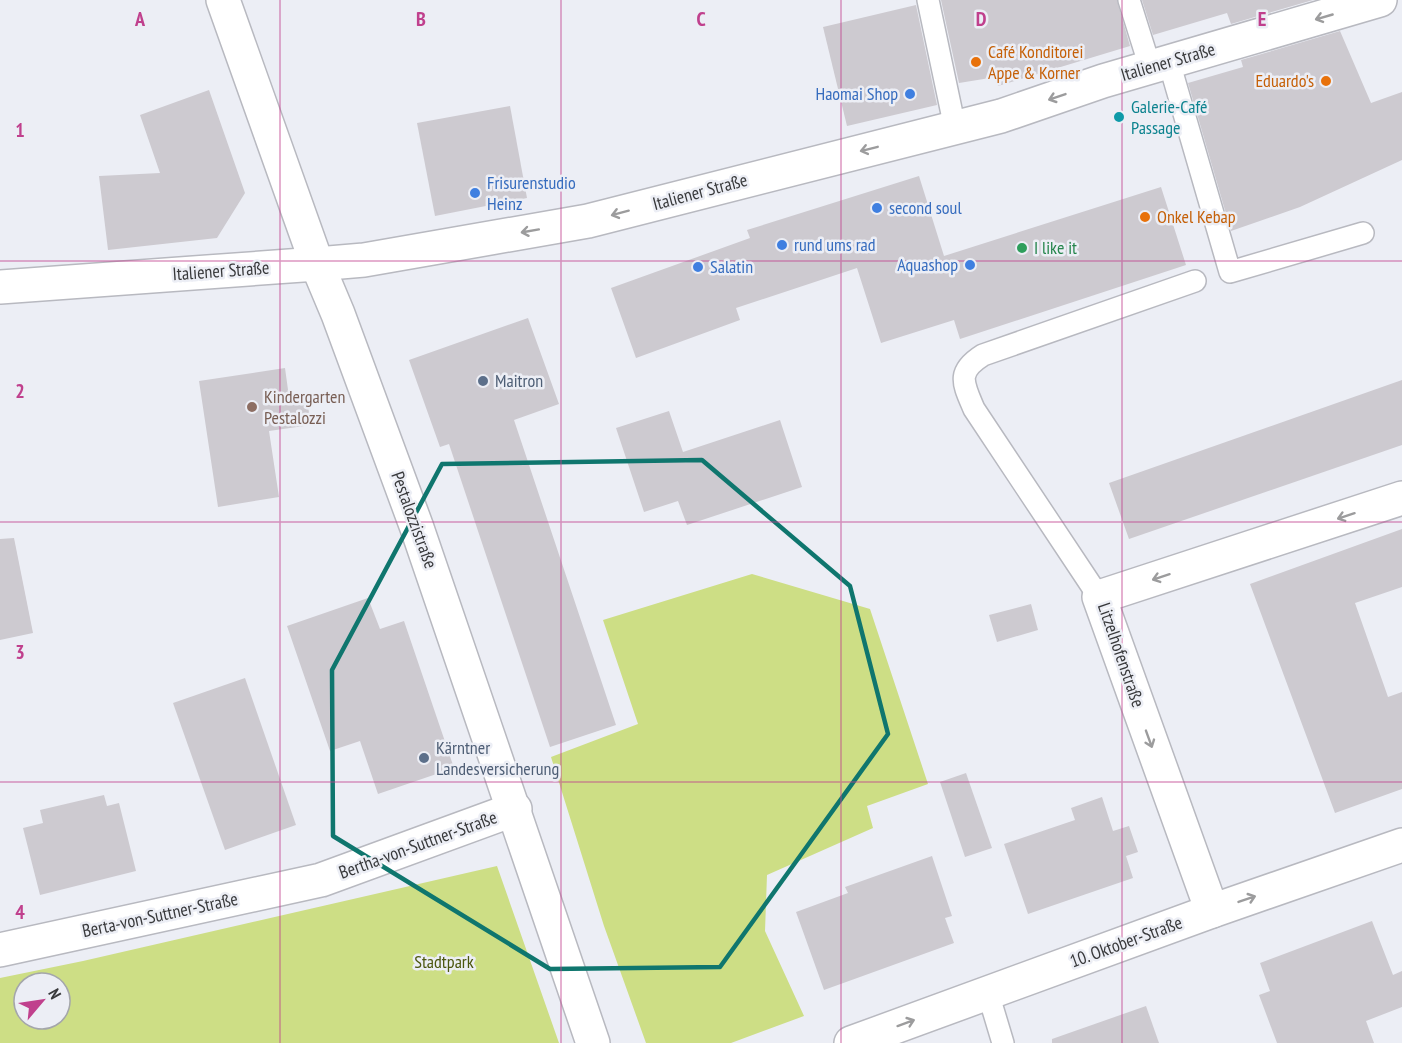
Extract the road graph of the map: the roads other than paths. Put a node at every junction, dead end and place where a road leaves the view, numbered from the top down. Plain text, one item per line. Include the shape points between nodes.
1 (223, 0) edge
2 (928, 0) edge
3 (1128, 0) edge
4 (1380, 0) edge
5 (1159, 64) junction
6 (955, 128) junction
7 (1363, 234) dead end
8 (317, 264) junction
9 (1195, 281) dead end
10 (0, 287) edge
11 (1402, 498) edge
12 (1099, 597) junction
13 (515, 809) junction
14 (1400, 852) edge
15 (321, 880) joint
16 (1212, 911) junction
17 (0, 950) edge
18 (988, 993) junction
19 (593, 1043) edge
20 (851, 1043) edge
21 (1003, 1043) edge

1 - 8 street, Pestalozzistraße
2 - 6 lane
3 - 5 lane
4 -> 5 street, Italiener Straße
5 -> 6 street, Italiener Straße
5 - 7 lane via 1230,272
6 -> 8 street, Italiener Straße via 588,221 364,260
8 - 10 street, Italiener Straße
8 - 13 street, Pestalozzistraße via 417,528
9 - 12 lane via 984,355 965,370 964,385 974,409
11 -> 12 street, Litzelhofenstraße
12 -> 16 street, Litzelhofenstraße
13 - 15 street, Bertha-von-Suttner-Straße
13 - 19 street, Pestalozzistraße
16 -> 14 street, 10. Oktober-Straße
15 - 17 street, Berta-von-Suttner-Straße
16 - 18 street, 10. Oktober-Straße
20 -> 18 street, 10. Oktober-Straße
18 - 21 lane

